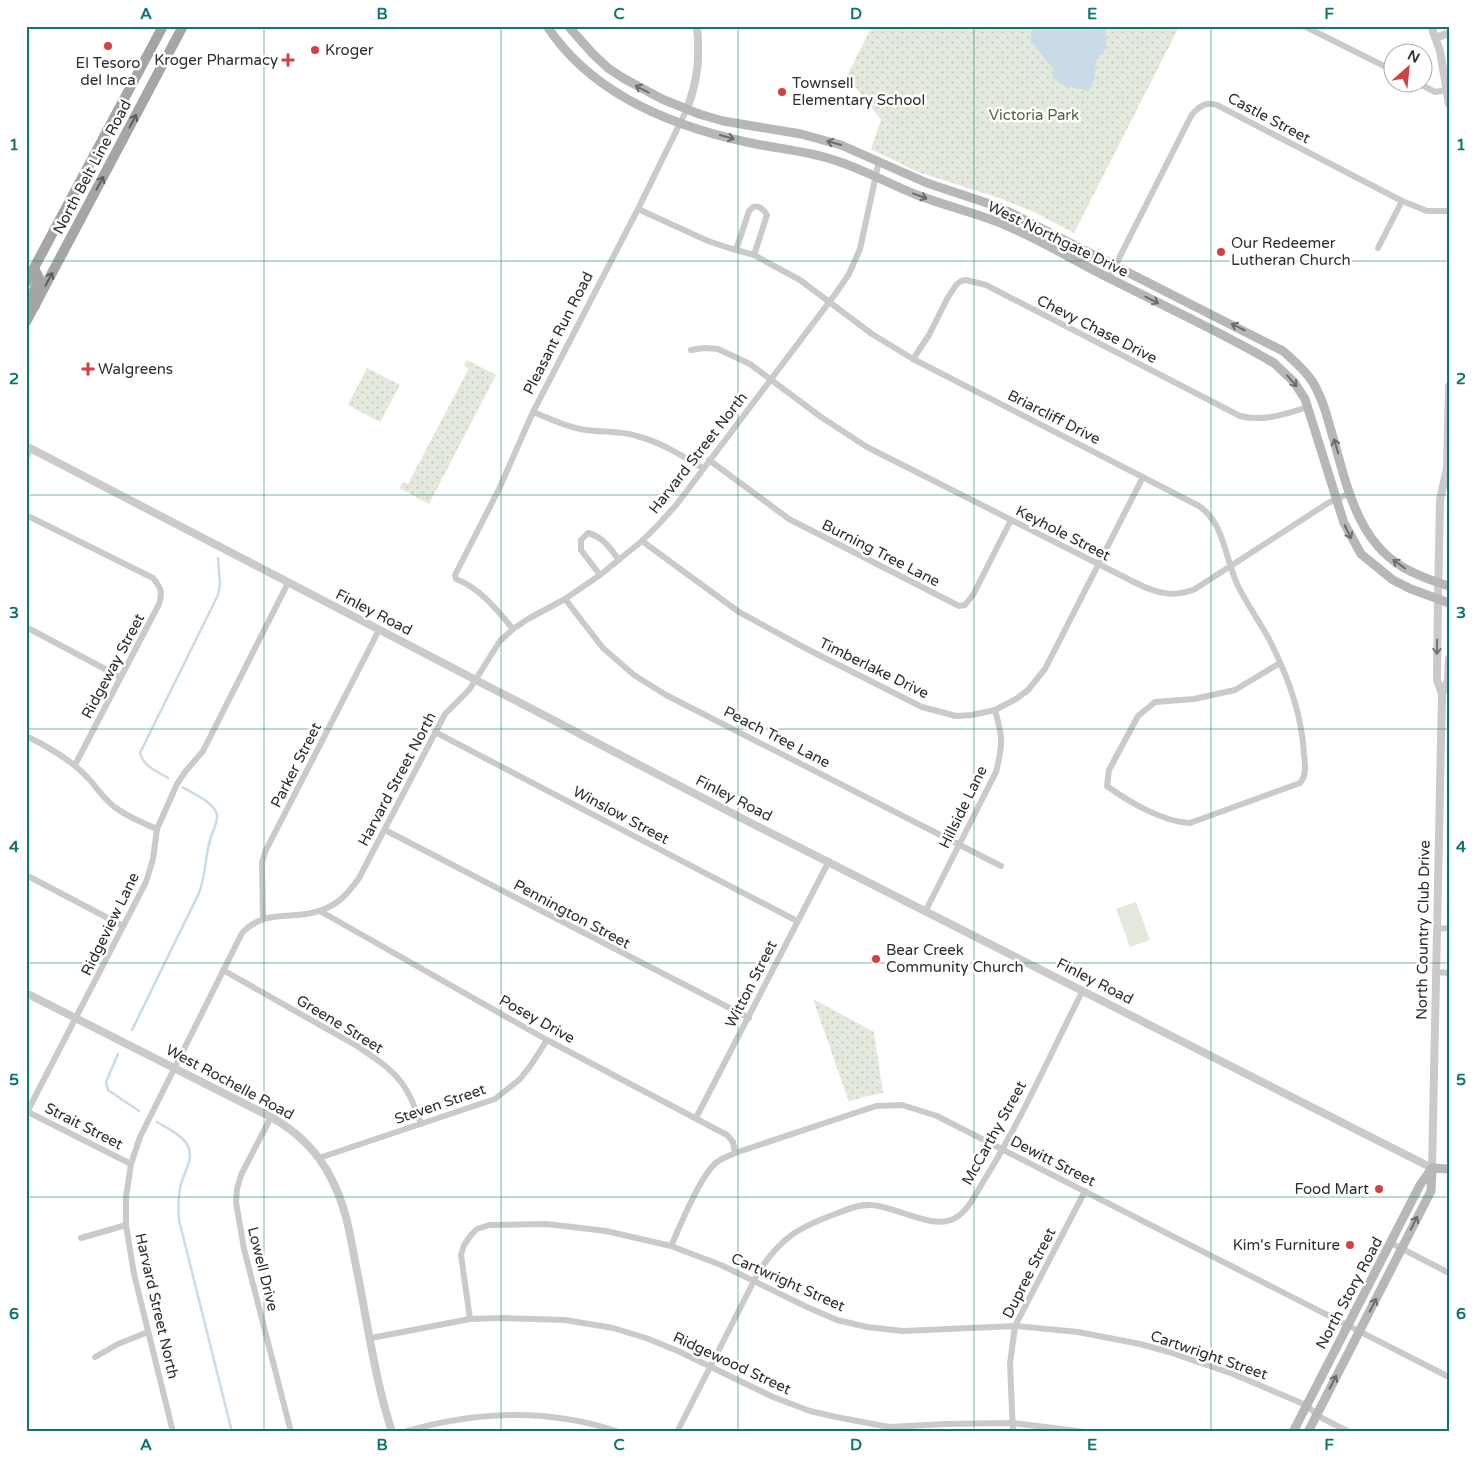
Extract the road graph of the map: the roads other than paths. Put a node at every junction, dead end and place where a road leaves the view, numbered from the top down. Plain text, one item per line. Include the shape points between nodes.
1 (164, 26) edge
2 (547, 26) edge
3 (568, 26) edge
4 (697, 26) edge
5 (1304, 26) edge
6 (1431, 26) edge
7 (181, 30) edge
8 (1449, 33) edge
9 (1435, 38) junction
10 (1449, 48) edge
11 (1440, 51) junction
12 (593, 54) junction
13 (1382, 65) edge
14 (581, 66) junction
15 (1432, 90) edge
16 (1447, 90) junction
17 (1449, 104) edge
18 (687, 109) junction
19 (680, 123) junction
20 (879, 161) junction
21 (875, 176) junction
22 (1402, 202) junction
23 (638, 209) junction
24 (1449, 211) edge
25 (50, 238) junction
26 (70, 240) junction
27 (1378, 248) dead end
28 (736, 250) junction
29 (64, 252) junction
30 (754, 255) junction
31 (1115, 265) junction
32 (34, 268) junction
33 (1109, 278) junction
34 (26, 283) edge
35 (830, 301) junction
36 (35, 306) junction
37 (26, 322) edge
38 (1253, 335) junction
39 (1247, 348) junction
40 (691, 350) dead end
41 (913, 359) junction
42 (771, 378) junction
43 (1449, 386) edge
44 (1308, 407) junction
45 (533, 412) junction
46 (29, 447) edge
47 (26, 458) edge
48 (709, 460) junction
49 (1448, 463) edge
50 (703, 468) junction
51 (1143, 477) junction
52 (1446, 477) junction
53 (1449, 491) edge
54 (1350, 493) junction
55 (1335, 498) junction
56 (26, 515) edge
57 (1011, 520) junction
58 (642, 541) junction
59 (619, 560) junction
60 (1098, 564) junction
61 (1231, 566) junction
62 (600, 575) junction
63 (288, 583) junction
64 (1438, 583) junction
65 (1449, 586) edge
66 (565, 599) junction
67 (1438, 599) junction
68 (1449, 603) edge
69 (26, 627) edge
70 (512, 629) junction
71 (379, 630) junction
72 (1449, 659) edge
73 (1280, 663) junction
74 (120, 677) junction
75 (476, 680) junction
76 (1442, 694) junction
77 (996, 710) junction
78 (434, 732) junction
79 (26, 736) edge
80 (75, 765) junction
81 (157, 829) junction
82 (385, 830) junction
83 (959, 845) junction
84 (829, 861) junction
85 (1001, 866) dead end
86 (26, 876) edge
87 (926, 910) junction
88 (320, 911) junction
89 (263, 918) junction
90 (797, 921) junction
91 (123, 926) junction
92 (1449, 928) edge
93 (1437, 929) junction
94 (223, 970) junction
95 (1436, 972) junction
96 (1449, 973) edge
97 (1083, 990) junction
98 (26, 993) edge
99 (749, 1018) junction
100 (76, 1019) junction
101 (547, 1040) junction
102 (174, 1068) junction
103 (27, 1112) edge
104 (270, 1117) junction
105 (696, 1118) junction
106 (421, 1124) junction
107 (1003, 1150) junction
108 (735, 1153) junction
109 (319, 1158) junction
110 (131, 1164) junction
111 (1432, 1168) junction
112 (1449, 1170) edge
113 (1085, 1191) junction
114 (126, 1225) junction
115 (81, 1238) dead end
116 (1391, 1243) junction
117 (670, 1246) junction
118 (1402, 1249) junction
119 (1449, 1273) edge
120 (754, 1281) junction
121 (470, 1319) junction
122 (1347, 1325) junction
123 (1015, 1326) junction
124 (1359, 1331) junction
125 (148, 1332) junction
126 (371, 1338) junction
127 (95, 1357) dead end
128 (710, 1366) junction
129 (1449, 1377) edge
130 (1306, 1405) junction
131 (1317, 1415) junction
132 (1013, 1423) junction
133 (173, 1432) edge
134 (290, 1432) edge
135 (392, 1432) edge
136 (404, 1432) edge
137 (619, 1432) edge
138 (677, 1432) edge
139 (1014, 1432) edge
140 (1085, 1432) edge
141 (1293, 1432) edge
142 (1308, 1432) edge
143 (1349, 1432) edge

1 - 7 main road
1 - 25 main road, North Belt Line Road
2 - 14 main road, West Northgate Drive
3 - 12 main road, West Northgate Drive
4 - 18 street, Pleasant Run Road via 699,65
5 - 13 street
6 - 9 street
26 -> 7 main road, North Belt Line Road
8 - 9 street
9 - 11 street
10 - 11 street
11 - 16 street
12 - 14 main road
18 -> 12 main road, West Northgate Drive via 623,78
14 - 19 main road, West Northgate Drive via 615,92
15 - 16 street
16 - 17 street
18 - 19 street, Pleasant Run Road
20 -> 18 main road, West Northgate Drive via 800,134 723,121
19 -> 21 main road, West Northgate Drive via 751,143 806,152
19 - 23 street, Pleasant Run Road
20 - 21 street, Harvard Street North
20 - 31 main road, West Northgate Drive via 927,183 999,206
21 -> 33 main road, West Northgate Drive via 1008,227
21 - 35 street, Harvard Street North via 860,249 849,274
22 - 24 street, Castle Street via 1427,211
22 - 27 street
22 - 31 street, Castle Street via 1218,105 1206,104 1191,116
23 - 28 street, Briarcliff Drive via 708,241
23 - 45 street, Pleasant Run Road
25 - 26 main road
25 - 29 main road
25 - 32 main road, North Belt Line Road
26 - 29 main road, North Belt Line Road
28 - 30 street, Briarcliff Drive
28 - 30 street via 749,211 752,207 759,207 767,216
36 -> 29 main road, North Belt Line Road
30 - 35 street, Briarcliff Drive
31 - 33 street, Castle Street
38 -> 31 main road, West Northgate Drive
32 - 34 main road, North Belt Line Road
32 - 36 main road via 39,278 31,298
33 -> 39 main road, West Northgate Drive
35 - 41 street, Briarcliff Drive via 872,334
35 - 42 street, Harvard Street North
36 - 37 main road, North Belt Line Road
38 - 39 main road
54 -> 38 main road, West Northgate Drive via 1323,403 1312,382 1282,351
39 -> 44 main road, West Northgate Drive via 1284,372 1301,392
40 - 42 street, Keyhole Street via 718,349
41 - 44 street, Chevy Chase Drive via 929,336 952,290 966,280 986,286 1240,416 1267,418
41 - 51 street, Briarcliff Drive
42 - 48 street, Harvard Street North
42 - 57 street, Keyhole Street via 821,418 866,447
43 - 49 street, North Country Club Drive
44 - 55 main road, West Northgate Drive
45 - 50 street via 579,429 639,436
45 - 70 street, Pleasant Run Road via 499,489 455,574 456,580 472,588 496,608
46 - 47 street
46 - 63 street, Finley Road
48 - 50 street, Harvard Street North
48 - 57 street, Burning Tree Lane via 789,519 959,606 965,605 973,596
49 - 52 street, North Country Club Drive
50 - 58 street, Harvard Street North via 677,504
51 - 60 street, Timberlake Drive
51 - 61 street, Briarcliff Drive via 1207,512 1215,523
52 - 53 street, North Country Club Drive
52 - 64 street, North Country Club Drive via 1440,500
54 - 55 street, Keyhole Street
64 -> 54 main road, West Northgate Drive via 1409,571 1382,550 1362,526
55 - 61 street, Keyhole Street
55 -> 67 main road, West Northgate Drive via 1361,554 1393,580
56 - 74 street, Ridgeway Street via 153,578 160,587 161,599
57 - 60 street, Keyhole Street
58 - 59 street, Harvard Street North
58 - 77 street, Timberlake Drive via 739,612 922,707 956,716
59 - 62 street, Harvard Street North
59 - 62 street via 599,536 588,533 581,540 581,550
60 - 61 street, Keyhole Street via 1147,589 1167,594 1186,593
60 - 77 street, Timberlake Drive via 1045,669 1028,690
61 - 73 street, Briarcliff Drive via 1237,585
62 - 66 street, Harvard Street North
63 - 71 street, Finley Road
63 - 81 street, Ridgeview Lane via 203,751 185,772
64 - 65 main road, West Northgate Drive
64 - 67 street, North Country Club Drive
66 - 70 street, Harvard Street North
66 - 83 street, Peach Tree Lane via 603,648 634,675
67 - 68 main road, West Northgate Drive
67 -> 76 street, North Country Club Drive via 1437,680
69 - 74 street
70 - 75 street, Harvard Street North via 490,655
71 - 75 street, Finley Road
71 - 89 street, Parker Street via 266,850 262,862
72 - 76 street, North Country Club Drive via 1448,680
73 - 73 street, Briarcliff Drive via 1235,690 1194,699 1155,702 1138,716 1108,770 1107,786 1164,818 1190,823 1300,783 1305,765 1304,744
74 - 80 street, Ridgeway Street
75 - 78 street, Harvard Street North via 445,714
75 - 84 street, Finley Road
76 - 93 street, North Country Club Drive
77 - 83 street, Hillside Lane via 1002,748 996,772
78 - 82 street, Harvard Street North
78 - 90 street, Winslow Street
79 - 80 street
80 - 81 street via 114,808
81 - 91 street, Ridgeview Lane via 146,882
82 - 88 street, Harvard Street North via 350,891
82 - 99 street, Pennington Street
83 - 85 street, Peach Tree Lane
83 - 87 street, Hillside Lane
84 - 87 street, Finley Road
84 - 90 street, Witton Street
86 - 91 street
87 - 97 street, Finley Road
88 - 89 street, Harvard Street North
88 - 101 street, Posey Drive
89 - 94 street, Harvard Street North via 242,933
90 - 99 street, Witton Street
91 - 100 street, Ridgeview Lane
92 - 93 street
93 - 95 street, North Country Club Drive
94 - 102 street, Harvard Street North
94 - 106 street, Greene Street via 373,1057 406,1089
95 - 96 street
95 - 111 street, North Country Club Drive
97 - 107 street, McCarthy Street
97 - 111 street, Finley Road
98 - 100 street, West Rochelle Road
99 - 105 street, Witton Street
100 - 102 street, West Rochelle Road
100 - 103 street, Ridgeview Lane
101 - 105 street, Posey Drive
101 - 106 street, Steven Street via 520,1079 495,1099
102 - 104 street, West Rochelle Road
102 - 110 street, Harvard Street North via 148,1119
103 - 110 street, Strait Street
104 - 109 street, West Rochelle Road via 292,1131
104 - 134 street, Lowell Drive via 241,1175 236,1202 244,1249
105 - 108 street, Posey Drive via 727,1136 733,1142
106 - 109 street, Steven Street
107 - 108 street, Dewitt Street via 937,1116 889,1105 876,1106
107 - 113 street, Dewitt Street
107 - 120 street, McCarthy Street via 967,1208 950,1221 936,1222 872,1205 860,1206 799,1229 776,1248
108 - 117 street, Dewitt Street via 709,1170
109 - 126 street, West Rochelle Road via 335,1184 346,1213
110 - 114 street, Harvard Street North
111 - 112 main road
111 - 116 main road, North Story Road
118 -> 111 main road, North Story Road via 1431,1191
113 - 122 street, Dewitt Street
113 - 123 street, Dupree Street
114 - 115 street
114 - 125 street, Harvard Street North
116 - 118 street
116 - 122 main road, North Story Road
117 - 120 street, Cartwright Street
117 - 121 street, Cartwright Street via 606,1231 547,1224 489,1225 477,1229 470,1235 461,1255
118 - 119 street
124 -> 118 main road, North Story Road
120 - 123 street, Cartwright Street via 837,1320 867,1327 903,1331
120 - 128 street, McCarthy Street
121 - 126 street, Ridgewood Street
121 - 128 street, Ridgewood Street via 541,1318 605,1327 662,1344
122 - 124 street, Dewitt Street
122 - 130 main road, North Story Road
123 - 130 street, Cartwright Street via 1078,1332 1162,1350 1233,1374
123 - 132 street, Dupree Street via 1010,1364
124 - 129 street, Dewitt Street
131 -> 124 main road, North Story Road
125 - 127 street
125 - 133 street, Harvard Street North
126 - 135 street, West Rochelle Road via 380,1390
128 - 132 street, Ridgewood Street via 773,1398 810,1411 889,1427
128 - 138 street, McCarthy Street
130 - 131 street, Cartwright Street
130 - 141 main road, North Story Road
131 - 142 main road, North Story Road
131 - 143 street, Cartwright Street
132 - 139 street, Dupree Street
132 - 140 street, Ridgewood Street
136 - 137 street via 470,1418 517,1414 568,1419

